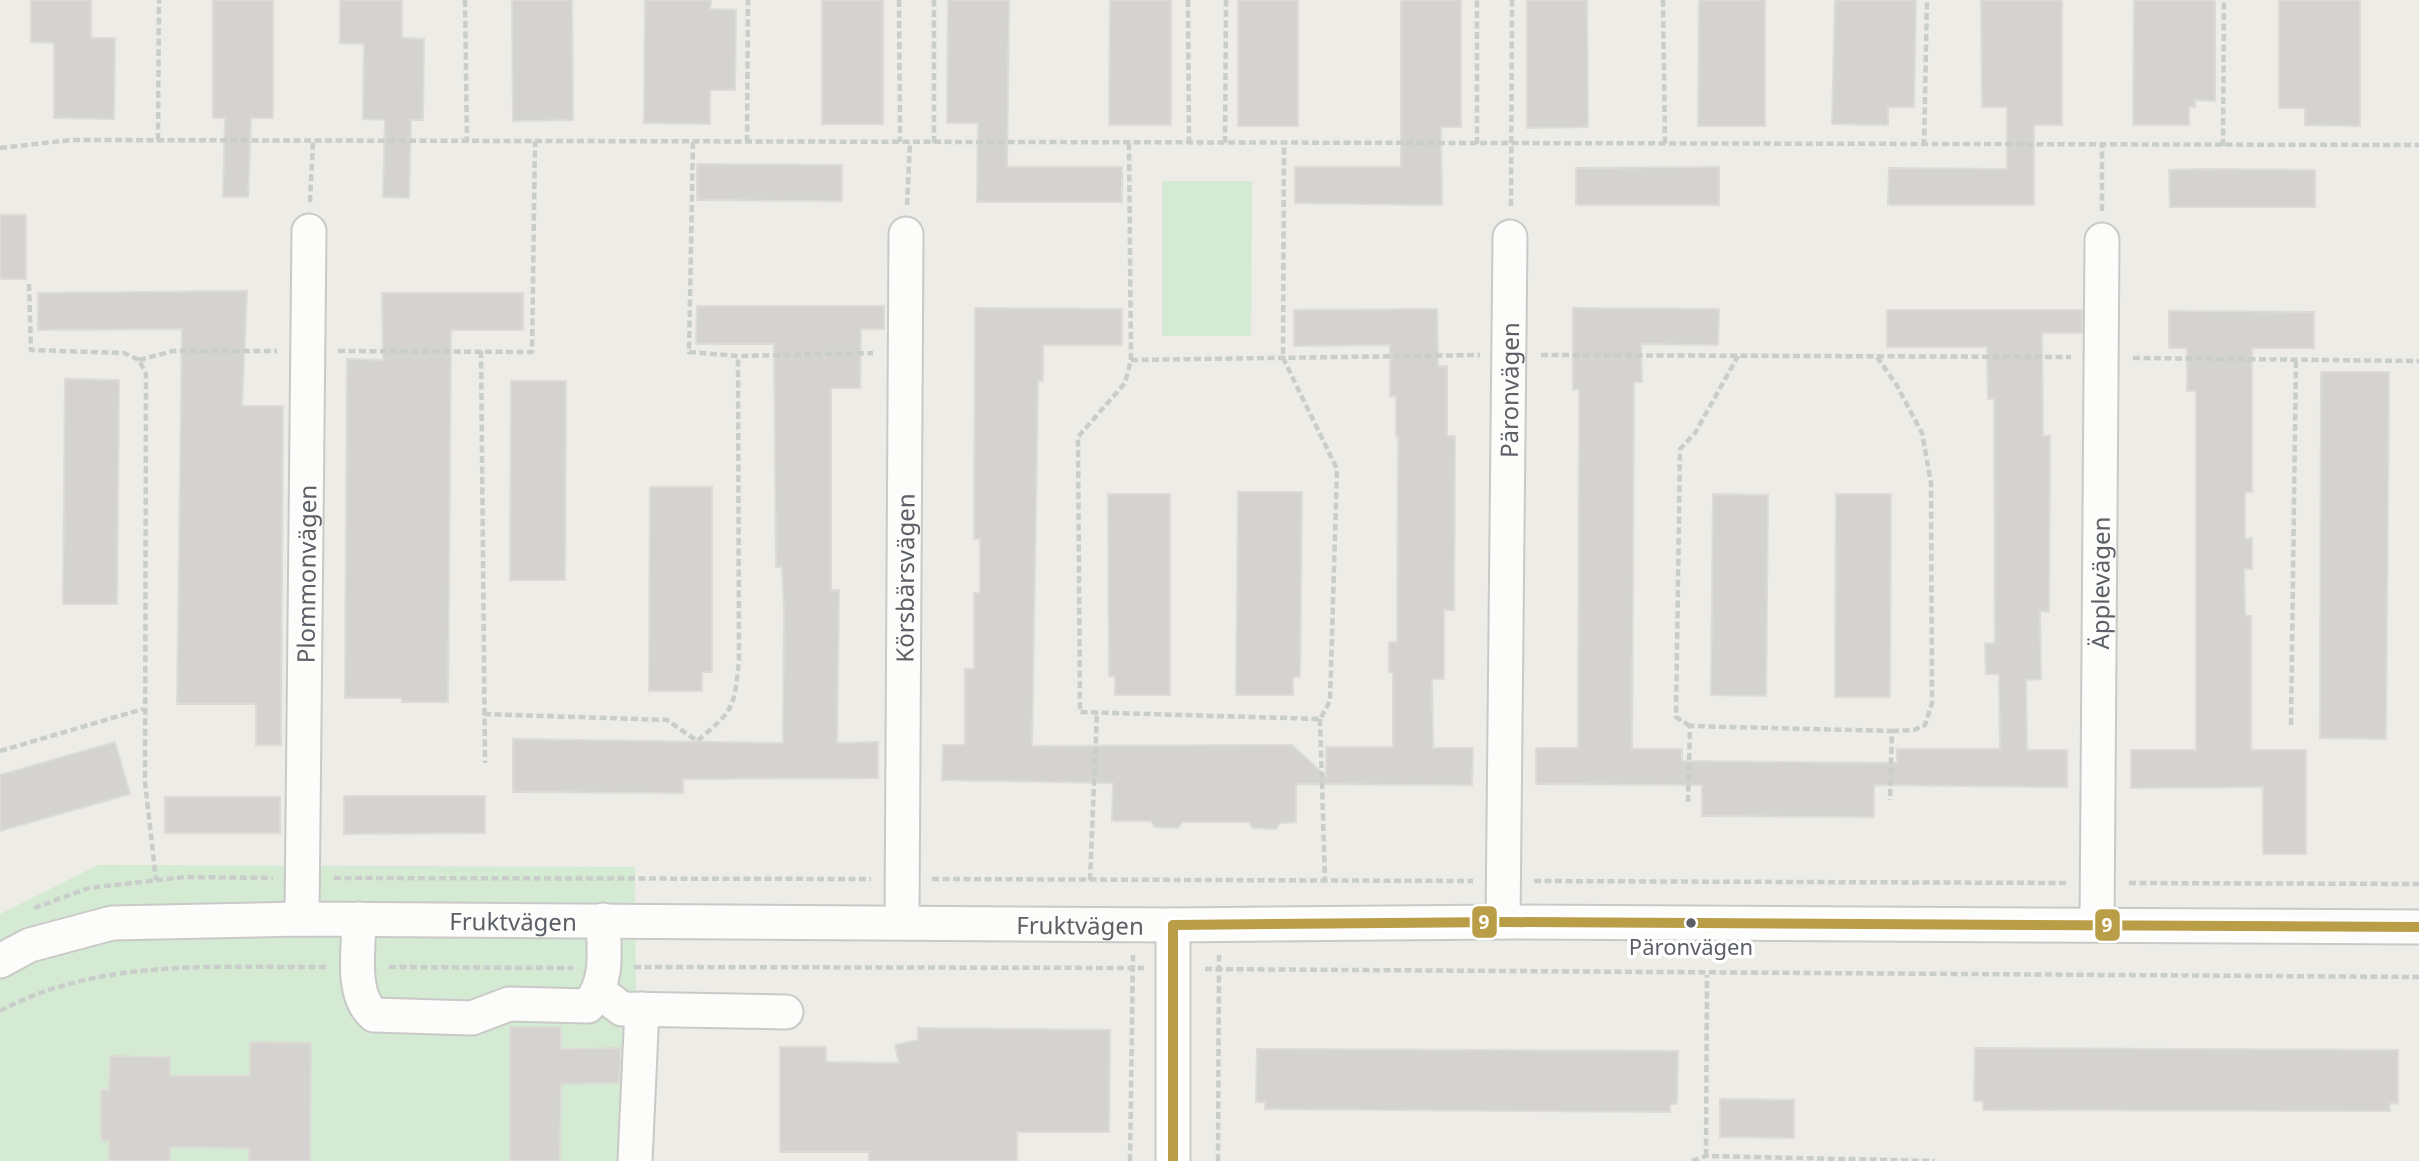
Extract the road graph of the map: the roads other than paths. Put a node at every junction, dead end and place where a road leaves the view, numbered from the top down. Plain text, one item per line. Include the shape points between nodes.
1 (309, 231) road end
2 (906, 234) road end
3 (1510, 237) road end
4 (2102, 240) road end
5 (303, 919) junction
6 (359, 919) junction
7 (603, 920) junction
8 (902, 921) junction
9 (1503, 922) junction
10 (1174, 925) junction
11 (2097, 925) junction
12 (2419, 927) edge
13 (0, 961) edge
14 (600, 992) junction
15 (642, 1010) junction
16 (786, 1012) dead end
17 (635, 1161) edge
18 (1173, 1161) edge

1 - 5 street, Plommonvägen
2 - 8 street, Körsbärsvägen
3 - 9 street, Päronvägen
4 - 11 street, Äpplevägen
5 - 6 street, Fruktvägen
5 - 13 street, Fruktvägen via 112,923 30,944
6 - 7 street, Fruktvägen
6 - 14 street via 360,990 363,1007 374,1015 472,1018 509,1004 587,1006
7 - 8 street, Fruktvägen
7 - 14 street via 605,968
8 - 10 street, Fruktvägen
9 - 10 street, Fruktvägen
9 - 11 street, Fruktvägen
10 - 18 street
11 - 12 street, Fruktvägen
14 - 15 street via 622,1009
15 - 16 street
15 - 17 street

